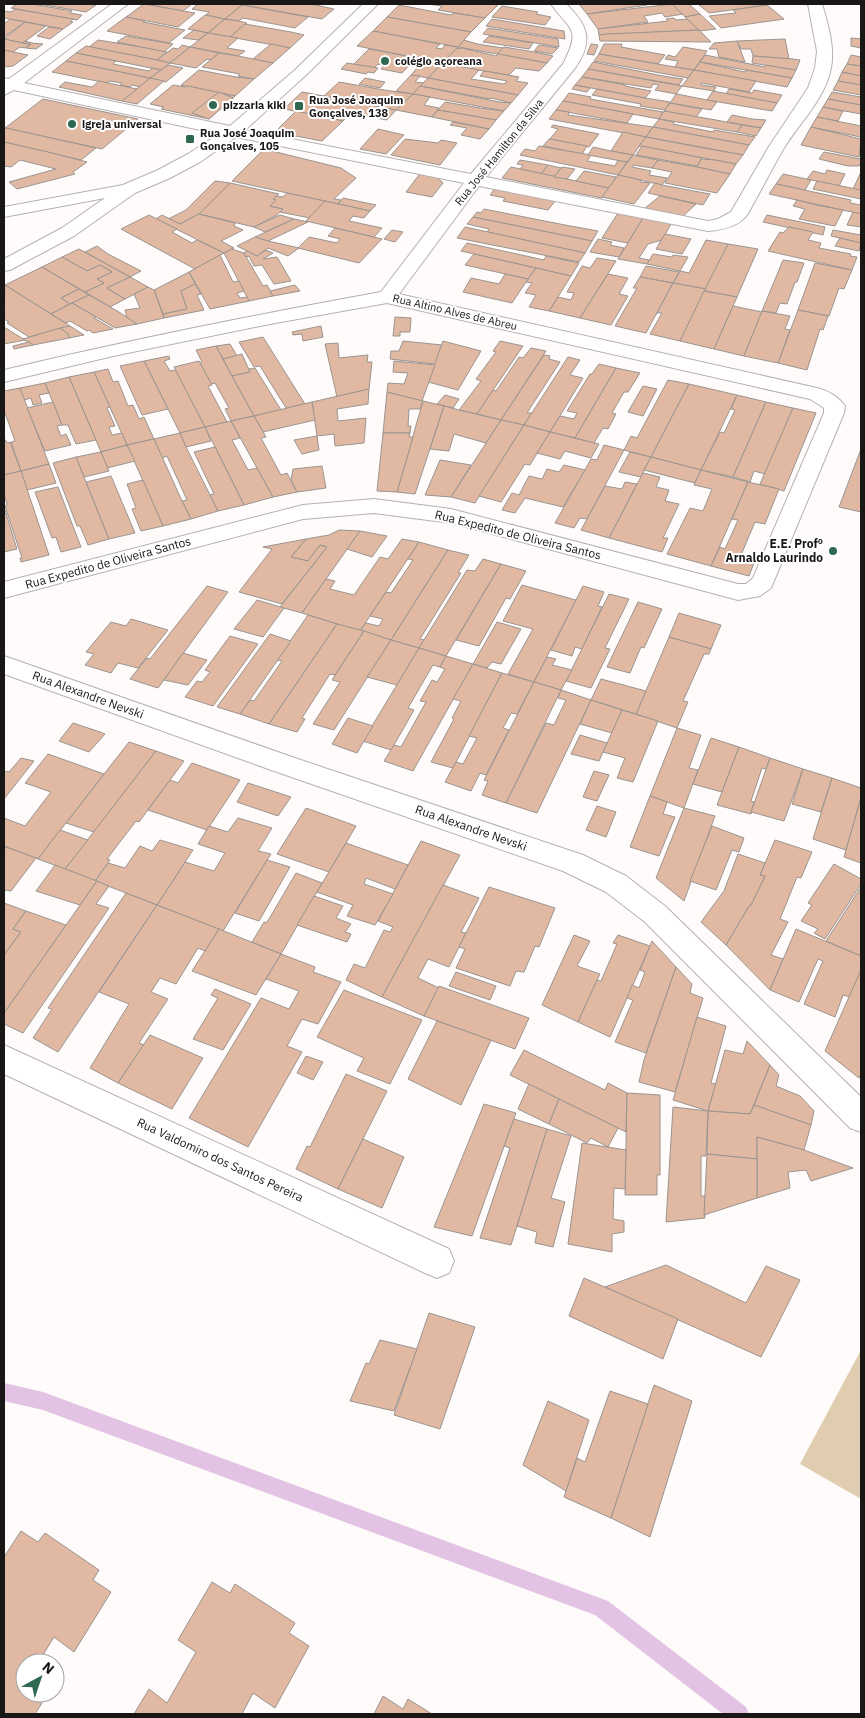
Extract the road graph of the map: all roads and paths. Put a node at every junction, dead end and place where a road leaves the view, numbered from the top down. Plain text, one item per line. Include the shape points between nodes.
1 (121, 4) edge
2 (372, 4) edge
3 (558, 4) edge
4 (815, 4) edge
5 (6, 86) edge
6 (233, 132) junction
7 (475, 180) junction
8 (130, 189) junction
9 (4, 212) edge
10 (4, 266) edge
11 (387, 297) junction
12 (4, 376) edge
13 (817, 394) joint
14 (4, 590) edge
15 (4, 665) edge
16 (4, 1059) edge
17 (861, 1118) edge
18 (437, 1261) dead end

1 - 5 street
2 - 6 street
3 - 7 street, Rua José Hamilton da Silva via 570,15 580,32 580,47 570,65
4 - 7 street via 822,28 823,70 815,89 738,216 731,222 708,226
5 - 6 street
6 - 7 street
6 - 8 street via 186,162
7 - 11 street, Rua José Hamilton da Silva
8 - 9 street
8 - 10 street via 68,232
11 - 12 street, Rua Altino Alves de Abreu via 143,344
11 - 13 street, Rua Altino Alves de Abreu
13 - 14 street, Rua Expedito de Oliveira Santos via 835,406 834,413 762,582 748,592 451,516 374,506 303,512
15 - 17 street, Rua Alexandre Nevski via 574,863 616,884 655,914
16 - 18 street, Rua Valdomiro dos Santos Pereira

